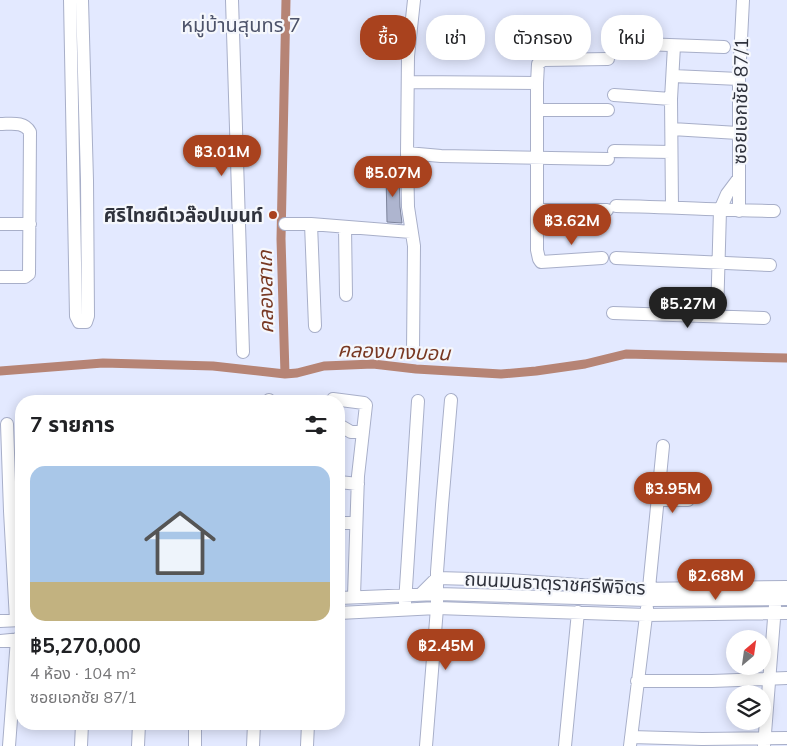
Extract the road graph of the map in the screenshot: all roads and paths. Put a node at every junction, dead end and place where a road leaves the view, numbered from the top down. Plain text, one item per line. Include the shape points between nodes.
1 (70, 0) edge
2 (82, 0) edge
3 (232, 0) edge
4 (414, 0) edge
5 (742, 0) edge
6 (663, 46) edge
7 (674, 46) junction
8 (724, 47) dead end
9 (601, 59) edge
10 (673, 76) junction
11 (739, 79) junction
12 (408, 82) junction
13 (536, 83) junction
14 (614, 95) dead end
15 (671, 99) junction
16 (537, 110) junction
17 (608, 110) dead end
18 (0, 124) edge
19 (672, 129) junction
20 (738, 133) junction
21 (671, 152) junction
22 (407, 153) junction
23 (537, 158) junction
24 (739, 178) junction
25 (672, 207) junction
26 (538, 210) junction
27 (720, 210) junction
28 (739, 210) junction
29 (774, 211) dead end
30 (0, 224) edge
31 (30, 224) junction
32 (284, 224) dead end
33 (311, 224) junction
34 (345, 227) junction
35 (411, 232) junction
36 (602, 258) dead end
37 (616, 258) dead end
38 (718, 262) junction
39 (770, 265) dead end
40 (0, 277) edge
41 (346, 295) dead end
42 (613, 313) dead end
43 (717, 316) junction
44 (764, 318) dead end
45 (315, 326) dead end
46 (413, 351) dead end
47 (243, 352) dead end
48 (333, 386) dead end
49 (333, 395) edge
50 (451, 400) dead end
51 (345, 401) edge
52 (418, 401) dead end
53 (7, 424) dead end
54 (345, 428) edge
55 (363, 432) junction
56 (663, 446) dead end
57 (345, 483) edge
58 (358, 484) junction
59 (658, 500) junction
60 (688, 500) dead end
61 (356, 522) junction
62 (345, 523) edge
63 (15, 572) edge
64 (437, 578) junction
65 (781, 593) edge
66 (405, 594) junction
67 (420, 594) junction
68 (438, 594) junction
69 (648, 594) junction
70 (358, 596) junction
71 (345, 597) edge
72 (437, 608) junction
73 (405, 609) junction
74 (363, 612) junction
75 (578, 612) junction
76 (345, 613) edge
77 (781, 614) edge
78 (646, 615) junction
79 (15, 620) edge
80 (0, 621) edge
81 (15, 639) edge
82 (0, 641) edge
83 (770, 678) junction
84 (787, 678) edge
85 (637, 681) junction
86 (15, 692) edge
87 (82, 730) edge
88 (139, 730) edge
89 (195, 730) edge
90 (254, 730) edge
91 (308, 730) edge
92 (787, 738) edge
93 (630, 741) edge
94 (764, 742) edge
95 (9, 746) edge
96 (81, 746) edge
97 (138, 746) edge
98 (195, 746) edge
99 (253, 746) edge
100 (307, 746) edge
101 (426, 746) edge
102 (565, 746) edge

1 - 2 street via 76,316 79,322 84,323 88,316
3 - 47 street
4 - 12 street
5 - 11 street, ซอยเอกชัย 87/1
6 - 7 street
7 - 8 street
7 - 10 street
9 - 13 street via 543,60 538,64
10 - 11 street
10 - 15 street
11 - 20 street, ซอยเอกชัย 87/1
12 - 13 street
12 - 22 street
13 - 16 street
14 - 15 street
15 - 19 street
16 - 17 street
16 - 23 street
18 - 31 street via 20,124 30,132
19 - 20 street
19 - 21 street
20 - 24 street, ซอยเอกชัย 87/1
21 - 23 street
21 - 25 street
22 - 23 street
22 - 35 street
23 - 26 street
24 - 27 street, ซอยเอกชัย 87/1
24 - 28 street
25 - 26 street
25 - 27 street
26 - 36 street via 537,250 540,261
27 - 28 street
27 - 38 street, ซอยเอกชัย 87/1
28 - 29 street
30 - 31 street
31 - 40 street via 29,274 25,277
32 - 33 street
33 - 34 street
33 - 45 street
34 - 35 street
34 - 41 street
35 - 46 street via 414,246
37 - 38 street
38 - 39 street
38 - 43 street, ซอยเอกชัย 87/1
42 - 43 street
43 - 44 street
48 - 49 street
50 - 64 street
51 - 55 street via 365,403
52 - 66 street
53 - 63 street
54 - 55 street
55 - 58 street
56 - 59 street
57 - 58 street
58 - 61 street
59 - 60 street
59 - 69 street
61 - 62 street
61 - 70 street
64 - 67 street, ถนนมนธาตุราชศรีพิจิตร
64 - 68 street
64 - 69 street, ถนนมนธาตุราชศรีพิจิตร via 620,588
65 - 69 street, ถนนมนธาตุราชศรีพิจิตร
65 - 77 street
66 - 67 street, ถนนมนธาตุราชศรีพิจิตร
66 - 70 street, ถนนมนธาตุราชศรีพิจิตร
66 - 73 street
67 - 68 street, ถนนมนธาตุราชศรีพิจิตร
68 - 69 street, ถนนมนธาตุราชศรีพิจิตร
68 - 72 street
69 - 78 street
70 - 71 street, ถนนมนธาตุราชศรีพิจิตร
70 - 74 street
72 - 73 street, ถนนมนธาตุราชศรีพิจิตร
72 - 75 street, ถนนมนธาตุราชศรีพิจิตร
72 - 101 street
73 - 74 street, ถนนมนธาตุราชศรีพิจิตร
74 - 76 street, ถนนมนธาตุราชศรีพิจิตร
75 - 78 street, ถนนมนธาตุราชศรีพิจิตร
75 - 102 street
77 - 78 street, ถนนมนธาตุราชศรีพิจิตร
77 - 83 street
78 - 85 street
79 - 80 street
81 - 82 street
83 - 84 street
83 - 85 street
83 - 94 street
85 - 93 street
86 - 95 street
87 - 96 street
88 - 97 street
89 - 98 street
90 - 99 street
91 - 100 street
92 - 94 street
93 - 94 street

